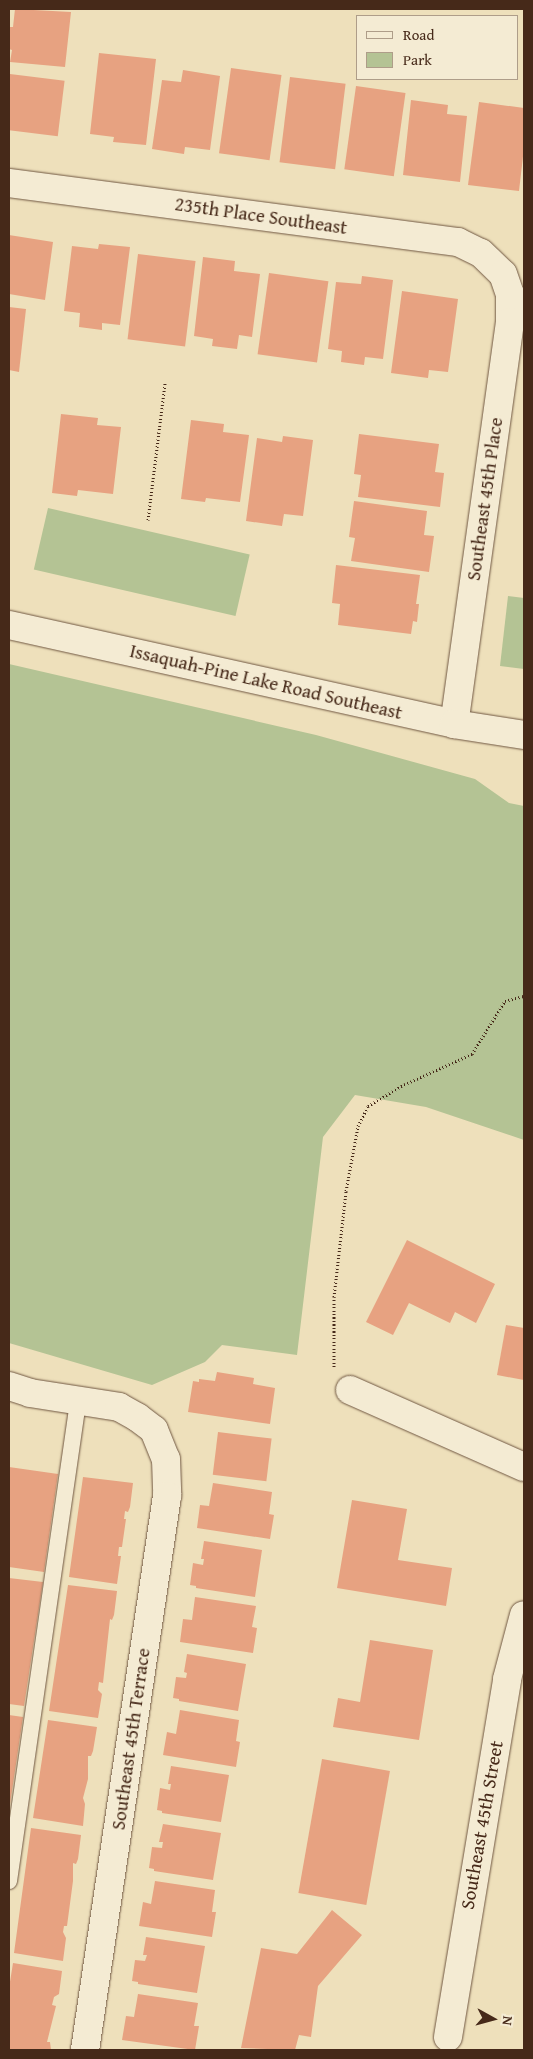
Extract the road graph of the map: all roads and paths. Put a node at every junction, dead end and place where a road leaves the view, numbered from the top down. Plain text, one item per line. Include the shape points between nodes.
1 (9, 183) edge
2 (503, 274) joint
3 (165, 383) dead end
4 (148, 520) dead end
5 (9, 625) edge
6 (454, 724) junction
7 (524, 735) edge
8 (524, 996) edge
9 (9, 1386) edge
10 (350, 1390) joint
11 (78, 1400) junction
12 (524, 1467) edge
13 (524, 1616) edge
14 (9, 1881) edge
15 (448, 2037) dead end
16 (85, 2050) edge

1 - 2 street, 235th Place Southeast via 458,242 481,253
2 - 6 street, Southeast 45th Place via 510,294 510,322
3 - 4 path
5 - 6 street, Issaquah-Pine Lake Road Southeast
6 - 7 street, Issaquah-Pine Lake Road Southeast
8 - 10 path via 505,1001 472,1054 401,1086 368,1106 358,1126 346,1191 334,1297 333,1366
9 - 11 street via 30,1393
10 - 12 street
11 - 14 lane
11 - 16 street, Southeast 45th Terrace via 119,1408 154,1430 166,1459 168,1496
13 - 15 street, Southeast 45th Street via 507,1679

